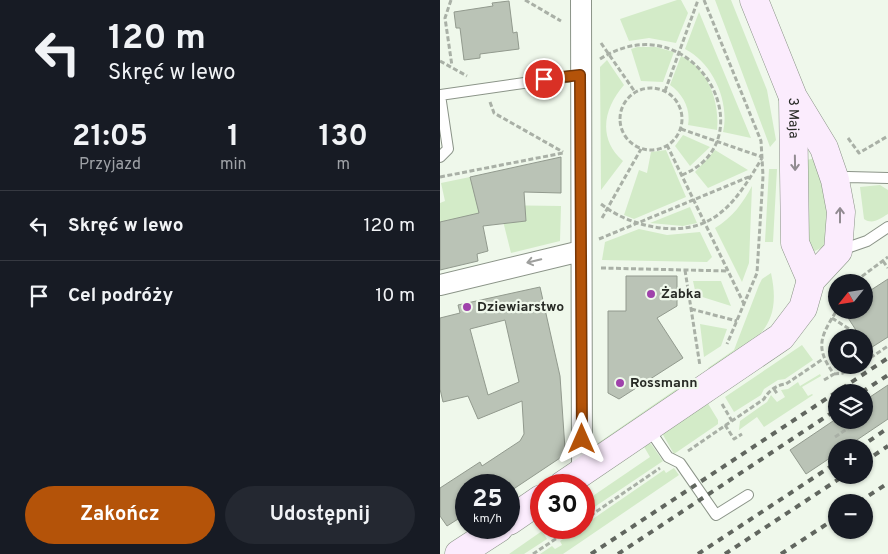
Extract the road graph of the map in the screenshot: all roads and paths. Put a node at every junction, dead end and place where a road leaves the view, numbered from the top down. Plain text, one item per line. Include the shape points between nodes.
1 (452, 0) edge
2 (525, 0) edge
3 (581, 0) edge
4 (698, 0) edge
5 (704, 0) edge
6 (754, 0) edge
7 (580, 33) junction
8 (600, 41) dead end
9 (679, 52) junction
10 (608, 53) junction
11 (440, 61) edge
12 (452, 66) junction
13 (588, 70) junction
14 (485, 87) junction
15 (665, 91) junction
16 (635, 92) junction
17 (793, 97) junction
18 (681, 129) junction
19 (888, 136) edge
20 (848, 138) dead end
21 (716, 142) junction
22 (668, 145) junction
23 (641, 149) junction
24 (440, 157) edge
25 (762, 157) junction
26 (682, 175) junction
27 (440, 176) edge
28 (751, 176) junction
29 (888, 178) edge
30 (836, 180) junction
31 (694, 199) junction
32 (596, 200) dead end
33 (607, 209) junction
34 (600, 222) dead end
35 (637, 223) junction
36 (705, 223) junction
37 (888, 227) edge
38 (588, 245) junction
39 (838, 251) junction
40 (888, 257) edge
41 (883, 261) junction
42 (596, 268) dead end
43 (888, 268) edge
44 (685, 270) junction
45 (728, 270) junction
46 (865, 274) edge
47 (812, 280) junction
48 (440, 285) edge
49 (744, 305) junction
50 (691, 308) junction
51 (832, 319) edge
52 (834, 319) edge
53 (849, 329) edge
54 (888, 346) edge
55 (873, 356) edge
56 (823, 359) junction
57 (700, 366) dead end
58 (828, 366) edge
59 (834, 374) edge
60 (824, 380) dead end
61 (774, 388) junction
62 (717, 395) dead end
63 (778, 395) dead end
64 (732, 421) junction
65 (725, 425) junction
66 (648, 428) junction
67 (847, 429) edge
68 (742, 434) dead end
69 (835, 437) dead end
70 (674, 460) junction
71 (573, 474) edge
72 (579, 474) edge
73 (748, 495) dead end
74 (595, 513) edge
75 (482, 539) edge
76 (556, 539) edge
77 (459, 554) edge
78 (533, 554) edge

1 - 12 path via 445,18
2 - 7 path
3 - 7 street
4 - 9 path
5 - 25 path via 762,141
6 - 17 street
7 - 13 street
8 - 10 path
9 - 10 path via 641,44
9 - 15 path
9 - 21 path via 703,70 714,90 721,122
10 - 13 path
10 - 16 path
11 - 12 path
12 - 14 path
13 - 14 lane
13 - 38 street
14 - 24 lane via 440,95 448,149
14 - 27 path via 494,113 566,153
15 - 16 path via 650,88
15 - 18 path via 681,109
16 - 23 path via 623,104 620,125 624,135
17 - 30 street, 3 Maja via 824,148
17 -> 47 street, 3 Maja via 795,243
18 - 21 path
18 - 22 path
19 - 20 path via 859,153
21 - 25 path
21 - 26 path via 704,160
22 - 23 path via 661,149
22 - 26 path
23 - 33 path
25 - 28 path
25 - 49 path via 757,272
26 - 31 path
28 - 31 path
28 - 36 path via 730,205
29 - 30 lane via 848,177
39 -> 30 street, 3 Maja via 841,212
31 - 35 path
31 - 36 path
32 - 33 path
33 - 34 path
33 - 35 path
35 - 36 path via 686,229
35 - 38 path
36 - 45 path
37 - 39 lane via 866,241
38 -> 48 street
38 - 71 street
39 - 47 street
40 - 41 path
41 - 43 path
41 - 46 path
42 - 44 path
44 - 45 path
44 - 50 path
45 - 49 path
47 - 66 street via 803,308 781,337
49 - 50 path via 737,323
50 - 57 path
51 - 56 path via 821,342
52 - 53 path
54 - 55 path
56 - 58 path
56 - 61 path via 786,384
59 - 60 path
61 - 63 path
61 - 64 path
62 - 64 path
64 - 65 path
65 - 68 path via 734,439
65 - 70 path
66 - 70 lane via 668,457
66 - 72 street
67 - 69 path
70 - 73 lane via 680,463 716,515
70 - 74 path
75 - 77 street
76 - 78 path

